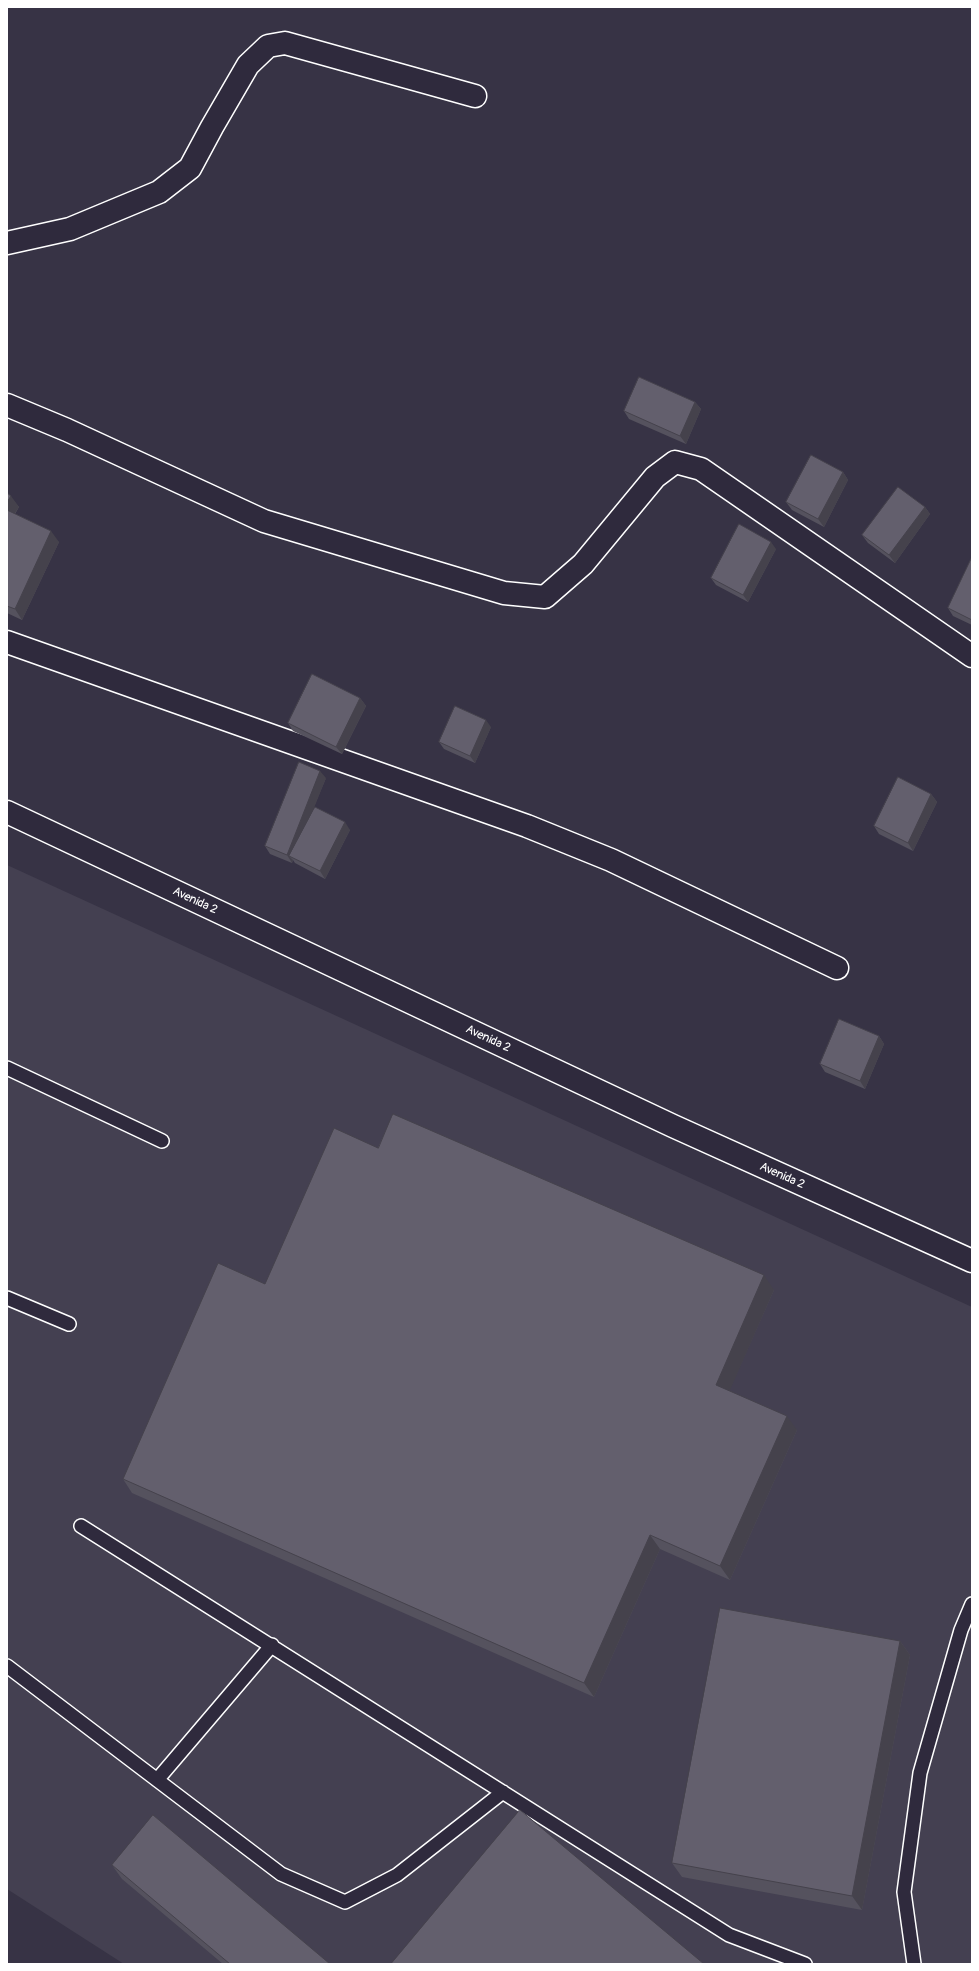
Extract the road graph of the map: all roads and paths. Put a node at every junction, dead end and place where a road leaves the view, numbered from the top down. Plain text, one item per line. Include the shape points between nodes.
1 (475, 96) dead end
2 (7, 243) edge
3 (7, 405) edge
4 (7, 642) edge
5 (972, 656) edge
6 (7, 812) edge
7 (837, 968) dead end
8 (7, 1068) edge
9 (162, 1141) dead end
10 (972, 1261) edge
11 (7, 1298) edge
12 (69, 1324) dead end
13 (81, 1526) dead end
14 (972, 1604) edge
15 (272, 1645) junction
16 (7, 1666) edge
17 (157, 1780) junction
18 (503, 1792) junction
19 (805, 1964) edge
20 (914, 1964) edge

1 - 2 street via 285,43 268,46 248,64 190,168 159,192 70,229
3 - 5 street via 264,521 504,593 545,597 583,564 655,477 675,462 701,469
4 - 7 street via 527,826 611,860
6 - 10 street, Avenida 2 via 673,1126
8 - 9 lane
11 - 12 lane
13 - 15 lane
14 - 20 lane via 961,1630 920,1773 904,1892
15 - 17 lane
15 - 18 lane
16 - 17 lane
17 - 18 lane via 281,1874 345,1902 397,1875
18 - 19 lane via 729,1935

